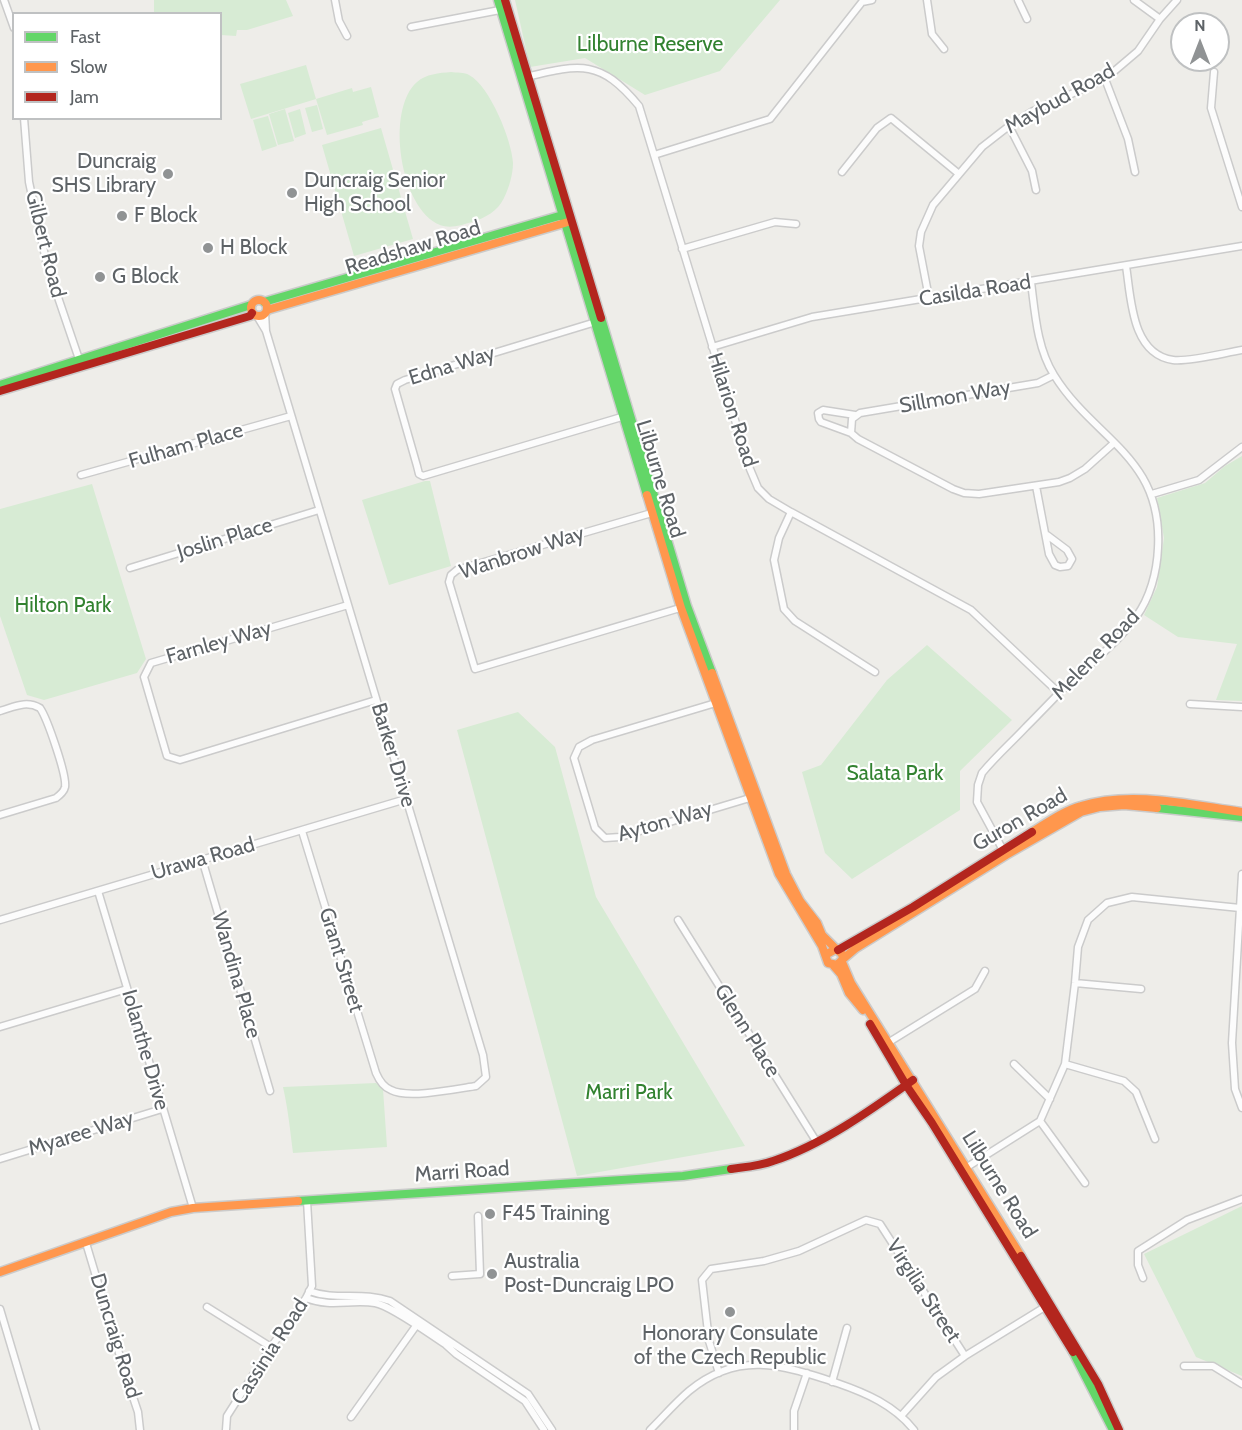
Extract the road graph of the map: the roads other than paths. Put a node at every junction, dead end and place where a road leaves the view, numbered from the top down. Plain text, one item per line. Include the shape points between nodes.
1 (4, 0) edge
2 (335, 0) edge
3 (498, 0) edge
4 (872, 0) edge
5 (927, 0) edge
6 (1018, 0) edge
7 (1134, 0) edge
8 (1177, 0) edge
9 (861, 1) edge
10 (504, 6) edge
11 (1027, 19) dead end
12 (1160, 19) junction
13 (12, 22) edge
14 (411, 27) dead end
15 (347, 36) dead end
16 (944, 49) dead end
17 (1215, 72) dead end
18 (526, 77) junction
19 (1105, 79) junction
20 (24, 120) edge
21 (1009, 126) junction
22 (654, 155) junction
23 (842, 172) dead end
24 (1135, 172) dead end
25 (959, 174) junction
26 (1036, 190) dead end
27 (1242, 207) edge
28 (566, 218) junction
29 (796, 224) dead end
30 (1242, 246) edge
31 (682, 249) junction
32 (1126, 266) junction
33 (1031, 282) junction
34 (929, 298) junction
35 (259, 310) junction
36 (597, 321) junction
37 (712, 347) junction
38 (1242, 350) edge
39 (80, 362) junction
40 (1054, 375) junction
41 (0, 385) edge
42 (0, 391) edge
43 (855, 415) junction
44 (291, 416) junction
45 (626, 416) junction
46 (852, 433) junction
47 (1114, 443) junction
48 (1242, 447) edge
49 (81, 476) dead end
50 (1036, 486) junction
51 (1152, 494) junction
52 (320, 510) junction
53 (654, 512) junction
54 (791, 512) junction
55 (1047, 535) junction
56 (130, 568) dead end
57 (348, 605) junction
58 (684, 607) junction
59 (875, 672) dead end
60 (1059, 693) junction
61 (376, 700) junction
62 (719, 702) junction
63 (1190, 704) dead end
64 (1242, 707) edge
65 (0, 711) edge
66 (754, 796) junction
67 (406, 799) junction
68 (1242, 812) edge
69 (0, 815) edge
70 (1242, 817) edge
71 (302, 831) junction
72 (1004, 853) junction
73 (202, 859) junction
74 (1242, 874) edge
75 (98, 891) junction
76 (1240, 908) junction
77 (0, 920) edge
78 (678, 920) dead end
79 (837, 950) junction
80 (827, 954) junction
81 (1239, 959) edge
82 (839, 962) junction
83 (985, 971) dead end
84 (1076, 983) junction
85 (127, 989) junction
86 (1141, 989) dead end
87 (0, 1027) edge
88 (886, 1044) junction
89 (1014, 1064) dead end
90 (1065, 1064) junction
91 (910, 1083) junction
92 (386, 1087) joint
93 (270, 1091) dead end
94 (1050, 1099) junction
95 (1242, 1108) edge
96 (162, 1109) junction
97 (1040, 1121) junction
98 (1155, 1139) dead end
99 (816, 1141) junction
100 (0, 1159) edge
101 (964, 1169) junction
102 (1084, 1183) dead end
103 (1242, 1199) edge
104 (307, 1201) junction
105 (192, 1208) junction
106 (477, 1216) dead end
107 (86, 1243) junction
108 (0, 1272) edge
109 (452, 1276) dead end
110 (1143, 1278) dead end
111 (309, 1291) junction
112 (306, 1298) junction
113 (1048, 1305) junction
114 (207, 1307) dead end
115 (0, 1309) edge
116 (417, 1323) junction
117 (847, 1328) dead end
118 (438, 1333) junction
119 (448, 1346) junction
120 (271, 1347) junction
121 (965, 1356) junction
122 (1184, 1366) dead end
123 (719, 1372) junction
124 (807, 1373) junction
125 (832, 1382) junction
126 (1242, 1384) edge
127 (901, 1416) junction
128 (351, 1417) dead end
129 (36, 1430) edge
130 (140, 1430) edge
131 (226, 1430) edge
132 (544, 1430) edge
133 (552, 1430) edge
134 (651, 1430) edge
135 (794, 1430) edge
136 (914, 1430) edge
137 (1113, 1430) edge
138 (1119, 1430) edge

1 - 13 street
2 - 15 street
3 - 10 street, Lilburne Road
4 - 9 street
5 - 16 street via 932,34
6 - 11 street
7 - 12 street
8 - 12 street, Maybud Road
9 - 22 street via 770,119
10 - 14 street
10 - 18 street, Lilburne Road
12 - 19 street, Maybud Road via 1138,51
17 - 27 street via 1211,108
18 - 22 street, Hilarion Road via 581,67 597,71 622,86 639,106
18 - 28 street, Lilburne Road
19 - 21 street, Maybud Road
19 - 24 street via 1128,139
20 - 39 street, Gilbert Road via 29,182 47,265
21 - 25 street, Maybud Road via 982,147
21 - 26 street via 1032,171
22 - 31 street, Hilarion Road
23 - 25 street via 877,128 891,118
25 - 34 street, Maybud Road via 933,205 921,232 919,246
28 - 35 street, Readshaw Road
28 - 36 street, Lilburne Road
29 - 31 street via 775,222
30 - 32 street, Casilda Road
31 - 37 street, Hilarion Road
32 - 33 street, Casilda Road
32 - 38 street via 1136,327 1157,354 1174,360
33 - 34 street, Casilda Road
33 - 40 street, Melene Road via 1039,336
34 - 37 street, Casilda Road via 812,317
35 - 39 street, Readshaw Road via 250,316
35 - 44 street, Barker Drive
36 - 45 street, Lilburne Road
36 - 45 street, Edna Way via 396,384 419,474 434,474
37 - 54 street, Hilarion Road via 758,488
39 - 41 street, Readshaw Road
39 - 42 street, Readshaw Road
40 - 43 street, Sillmon Way via 1038,383
40 - 47 street, Melene Road
43 - 46 street
43 - 46 street, Sillmon Way via 823,410 818,413 821,422
44 - 49 street, Fulham Place
44 - 52 street, Barker Drive
45 - 53 street, Lilburne Road
46 - 50 street, Sillmon Way via 964,493
47 - 50 street, Sillmon Way via 1078,474
47 - 51 street, Melene Road via 1138,469
48 - 51 street via 1199,480
50 - 55 street
51 - 60 street, Melene Road via 1158,550 1153,581 1142,609 1111,646
52 - 56 street, Joslin Place
52 - 57 street, Barker Drive
53 - 58 street, Lilburne Road
53 - 58 street, Wanbrow Way via 451,575 449,582 475,669
54 - 59 street via 774,560 784,609 795,621
54 - 60 street, Hilarion Road via 971,610
55 - 55 street via 1051,560 1060,567 1068,566 1072,560 1067,550
57 - 61 street, Barker Drive
57 - 61 street, Farnley Way via 151,663 144,677 167,756 180,760
58 - 62 street, Lilburne Road
60 - 72 street, Melene Road via 980,778 977,802
61 - 67 street, Barker Drive
62 - 66 street, Lilburne Road
62 - 66 street, Ayton Way via 579,747 574,758 592,821 605,838 620,837
63 - 64 street
65 - 69 street via 23,704 40,708 65,784 56,798
66 - 79 street, Lilburne Road via 795,892 824,939
66 - 80 street, Lilburne Road via 784,883
67 - 71 street, Urawa Road
67 - 92 street, Barker Drive via 487,1073 476,1086 408,1094
68 - 72 street, Guron Road via 1102,800 1069,810
70 - 72 street, Guron Road via 1124,805 1100,807 1073,815
71 - 73 street, Urawa Road
71 - 92 street, Grant Street via 376,1073
72 - 79 street, Guron Road
72 - 82 street, Guron Road
73 - 75 street, Urawa Road
73 - 93 street, Wandina Place
74 - 76 street
75 - 77 street, Urawa Road
75 - 85 street, Iolanthe Drive
76 - 81 street
76 - 84 street via 1132,897 1107,903 1088,920 1078,947
78 - 99 street, Glenn Place
79 - 80 street, Guron Road
79 - 82 street, Lilburne Road via 842,954
80 - 82 street, Lilburne Road via 827,960
81 - 95 street via 1232,1043 1235,1089
82 - 88 street, Lilburne Road
83 - 88 street via 975,989
84 - 86 street
84 - 90 street
85 - 87 street
85 - 96 street, Iolanthe Drive
88 - 91 street, Lilburne Road
89 - 94 street
90 - 94 street
90 - 98 street via 1124,1081 1136,1092
91 - 99 street, Marri Road
91 - 101 street, Lilburne Road
94 - 97 street
96 - 100 street, Myaree Way
96 - 105 street, Iolanthe Drive
97 - 101 street
97 - 102 street
99 - 104 street, Marri Road via 771,1162 683,1176
101 - 113 street, Lilburne Road
103 - 110 street via 1187,1220 1138,1251
104 - 105 street, Marri Road
104 - 111 street, Cassinia Road via 312,1279
105 - 107 street, Marri Road
106 - 109 street via 480,1274
107 - 108 street, Marri Road
107 - 130 street, Duncraig Road via 138,1412
111 - 112 street, Cassinia Road
111 - 116 street via 328,1297 377,1296 390,1301
112 - 116 street via 333,1304 374,1303
112 - 120 street, Cassinia Road
113 - 121 street
113 - 137 street, Lilburne Road
113 - 138 street, Lilburne Road via 1094,1377
114 - 120 street
115 - 129 street
116 - 118 street
116 - 119 street
116 - 128 street
117 - 125 street
118 - 119 street
118 - 133 street via 528,1394
119 - 132 street via 525,1401
120 - 131 street, Cassinia Road via 227,1416
121 - 123 street, Virgilia Street via 880,1224 866,1220 799,1251 711,1269 702,1280 709,1341
121 - 127 street via 936,1377
122 - 126 street via 1213,1366
123 - 124 street via 770,1364
123 - 134 street via 689,1391
124 - 125 street
124 - 135 street via 794,1412
125 - 127 street via 868,1395
127 - 136 street

